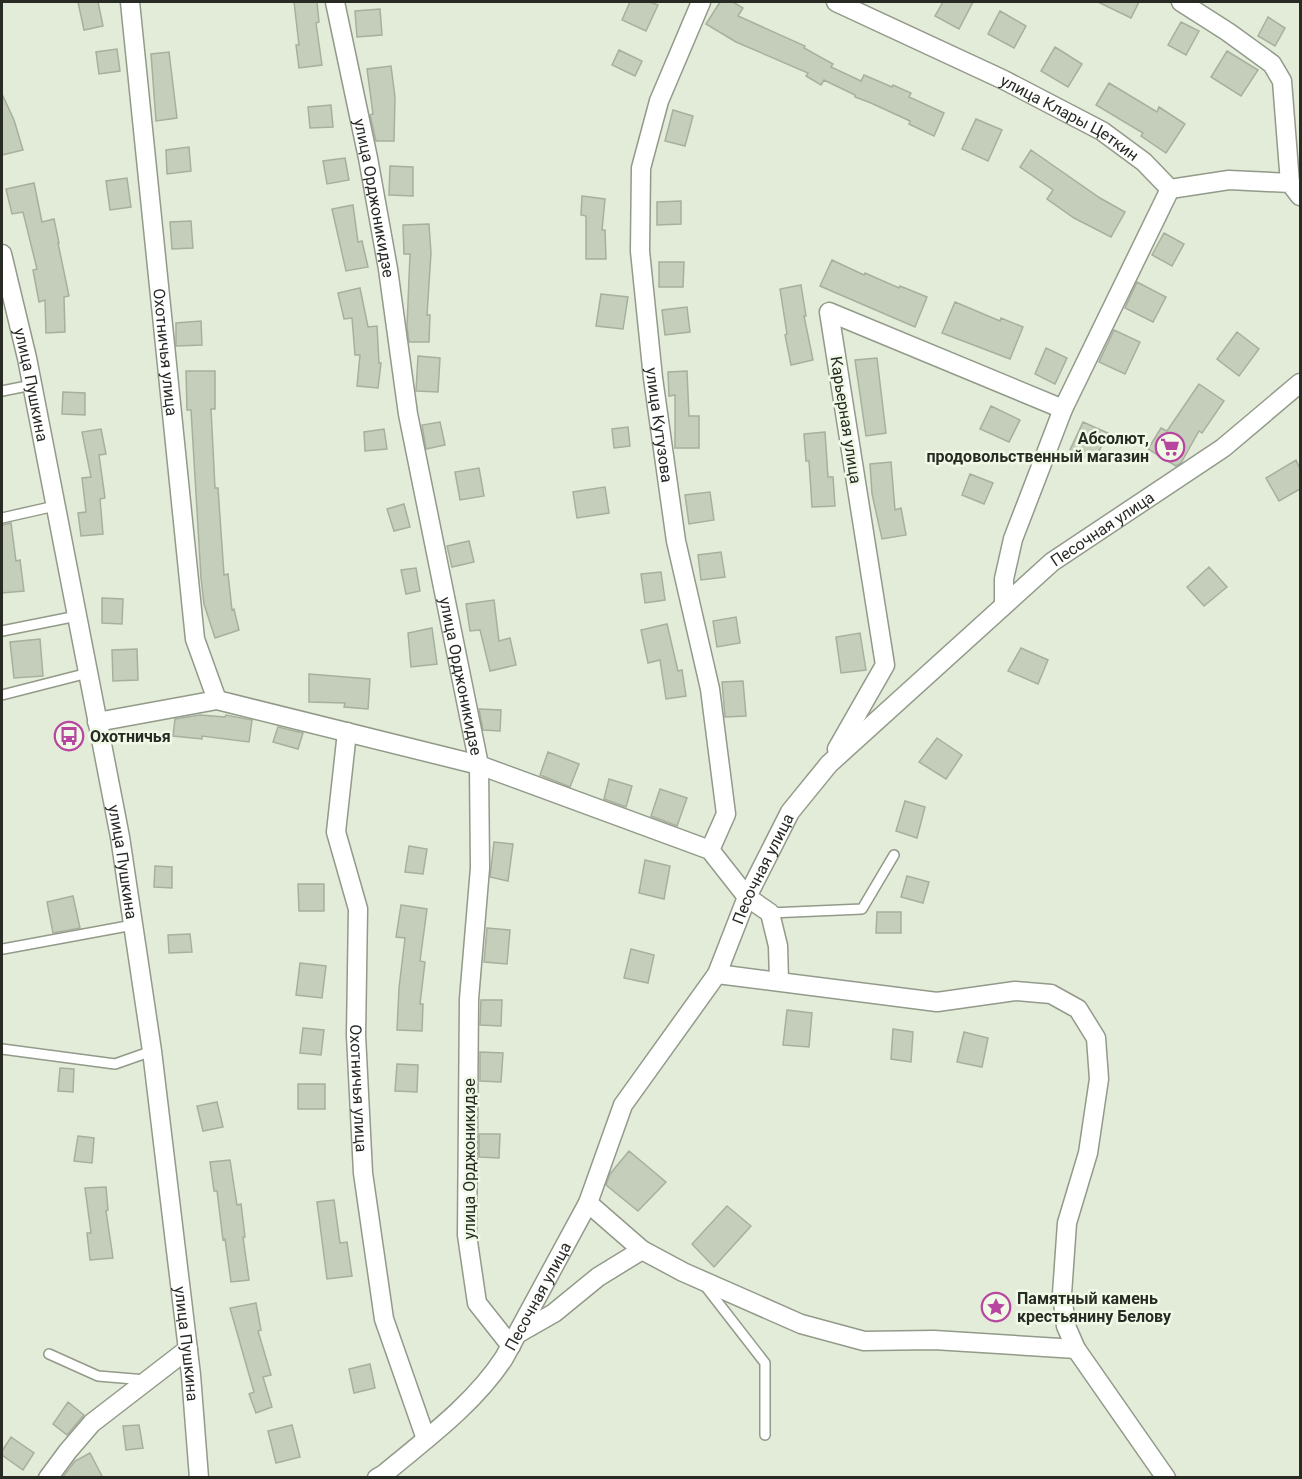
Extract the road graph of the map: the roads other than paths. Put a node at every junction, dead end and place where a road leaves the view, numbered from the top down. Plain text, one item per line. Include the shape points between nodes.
1 (130, 2) edge
2 (334, 2) edge
3 (701, 2) edge
4 (836, 2) edge
5 (1181, 2) edge
6 (1170, 189) junction
7 (1295, 190) edge
8 (2, 254) edge
9 (6, 293) edge
10 (1300, 383) edge
11 (32, 386) junction
12 (2, 391) edge
13 (1063, 409) junction
14 (55, 506) junction
15 (2, 518) edge
16 (1004, 605) junction
17 (77, 616) junction
18 (2, 631) edge
19 (88, 673) junction
20 (2, 695) edge
21 (217, 700) junction
22 (97, 722) junction
23 (347, 732) junction
24 (828, 764) junction
25 (479, 765) junction
26 (710, 850) junction
27 (894, 855) dead end
28 (747, 897) junction
29 (770, 913) junction
30 (133, 926) junction
31 (3, 949) dead end
32 (717, 974) junction
33 (778, 981) junction
34 (2, 1049) edge
35 (152, 1051) junction
36 (588, 1203) junction
37 (642, 1250) junction
38 (701, 1280) junction
39 (515, 1339) junction
40 (188, 1349) junction
41 (1076, 1349) junction
42 (49, 1354) dead end
43 (148, 1380) junction
44 (765, 1435) dead end
45 (426, 1439) junction
46 (48, 1478) edge
47 (199, 1478) edge
48 (377, 1478) edge
49 (1166, 1478) edge

1 - 21 street, Охотничья улица via 195,639
2 - 25 street, улица Орджоникидзе via 368,158 408,414
3 - 26 street, улица Кутузова via 659,101 641,168 640,251 676,541 710,689 726,814
4 - 6 street, улица Клары Цеткин via 1004,80 1102,131 1144,162
5 - 7 street via 1272,64 1281,81
6 - 7 street via 1229,180
6 - 13 street
8 - 9 street, улица Пушкина
9 - 11 street, улица Пушкина
10 - 16 street, Песочная улица via 1223,448 1052,562
11 - 12 lane
11 - 14 street, улица Пушкина
13 - 16 street via 1013,539 1004,579
13 - 24 street, Карьерная улица via 829,312 885,665
14 - 15 lane
14 - 17 street, улица Пушкина
16 - 24 street, Песочная улица
17 - 18 lane
17 - 19 street, улица Пушкина
19 - 20 lane
19 - 22 street, улица Пушкина
21 - 22 street
21 - 23 street
22 - 30 street, улица Пушкина
23 - 25 street
23 - 45 street, Охотничья улица via 336,832 358,909 356,1035 363,1173 384,1319
24 - 28 street, Песочная улица via 790,812
25 - 26 street
25 - 39 street, улица Орджоникидзе via 480,868 469,999 467,1235 477,1303
26 - 28 street
27 - 29 lane via 862,909
28 - 29 street
28 - 32 street, Песочная улица
29 - 33 street via 778,946
30 - 31 lane
30 - 35 street, улица Пушкина
32 - 33 street
32 - 36 street, Песочная улица via 623,1105
33 - 41 street via 938,1002 1015,991 1052,994 1078,1009 1096,1038 1099,1078 1088,1153 1067,1223 1062,1294 1066,1326
34 - 35 lane via 115,1064
35 - 40 street, улица Пушкина
36 - 37 street
36 - 39 street, Песочная улица
37 - 38 street
37 - 39 street via 598,1276
38 - 41 street via 801,1324 864,1341 934,1340
38 - 44 lane via 765,1364
39 - 45 street, Песочная улица via 492,1377
40 - 43 street
40 - 47 street, улица Пушкина
41 - 49 street
42 - 43 lane via 98,1376
43 - 46 street via 93,1423
45 - 48 street, Песочная улица

